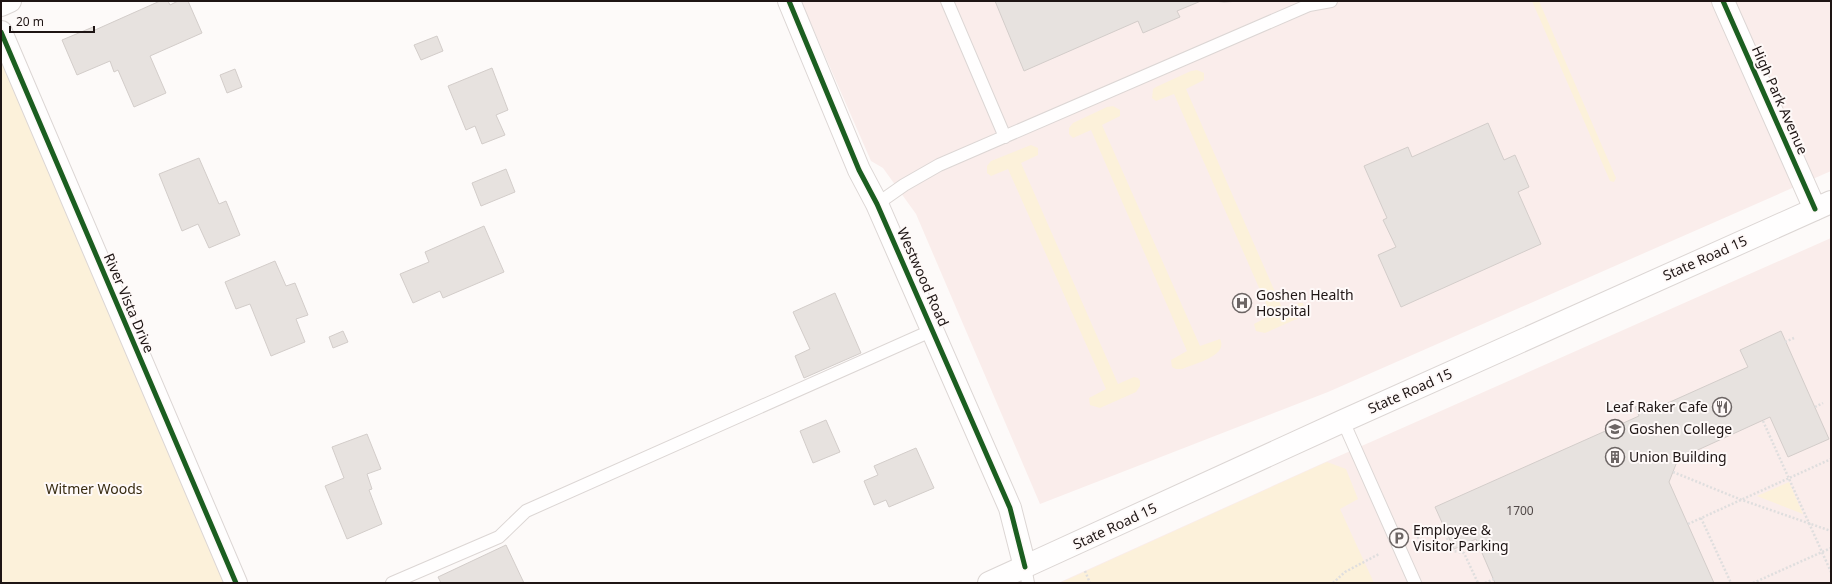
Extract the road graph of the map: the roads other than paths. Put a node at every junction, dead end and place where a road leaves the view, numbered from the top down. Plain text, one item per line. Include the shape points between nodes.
1 (10, 1) edge
2 (789, 1) edge
3 (947, 1) edge
4 (1331, 1) edge
5 (1723, 1) edge
6 (1, 5) edge
7 (1, 32) edge
8 (1005, 137) junction
9 (877, 204) junction
10 (1823, 205) edge
11 (932, 330) junction
12 (1343, 421) junction
13 (1027, 575) edge
14 (236, 583) edge
15 (392, 583) edge
16 (989, 583) edge
17 (1415, 583) edge

1 - 6 street
2 - 9 street, Westwood Road via 859,170
3 - 8 lane
4 - 8 lane via 1309,5
5 - 10 street, High Park Avenue
7 - 14 street, River Vista Drive
8 - 9 lane via 939,165
9 - 11 street, Westwood Road
10 - 12 street, State Road 15
11 - 13 street, Westwood Road via 1010,508
11 - 15 lane via 526,511 499,537
12 - 13 street, State Road 15
12 - 17 lane
13 - 16 street, State Road 15

